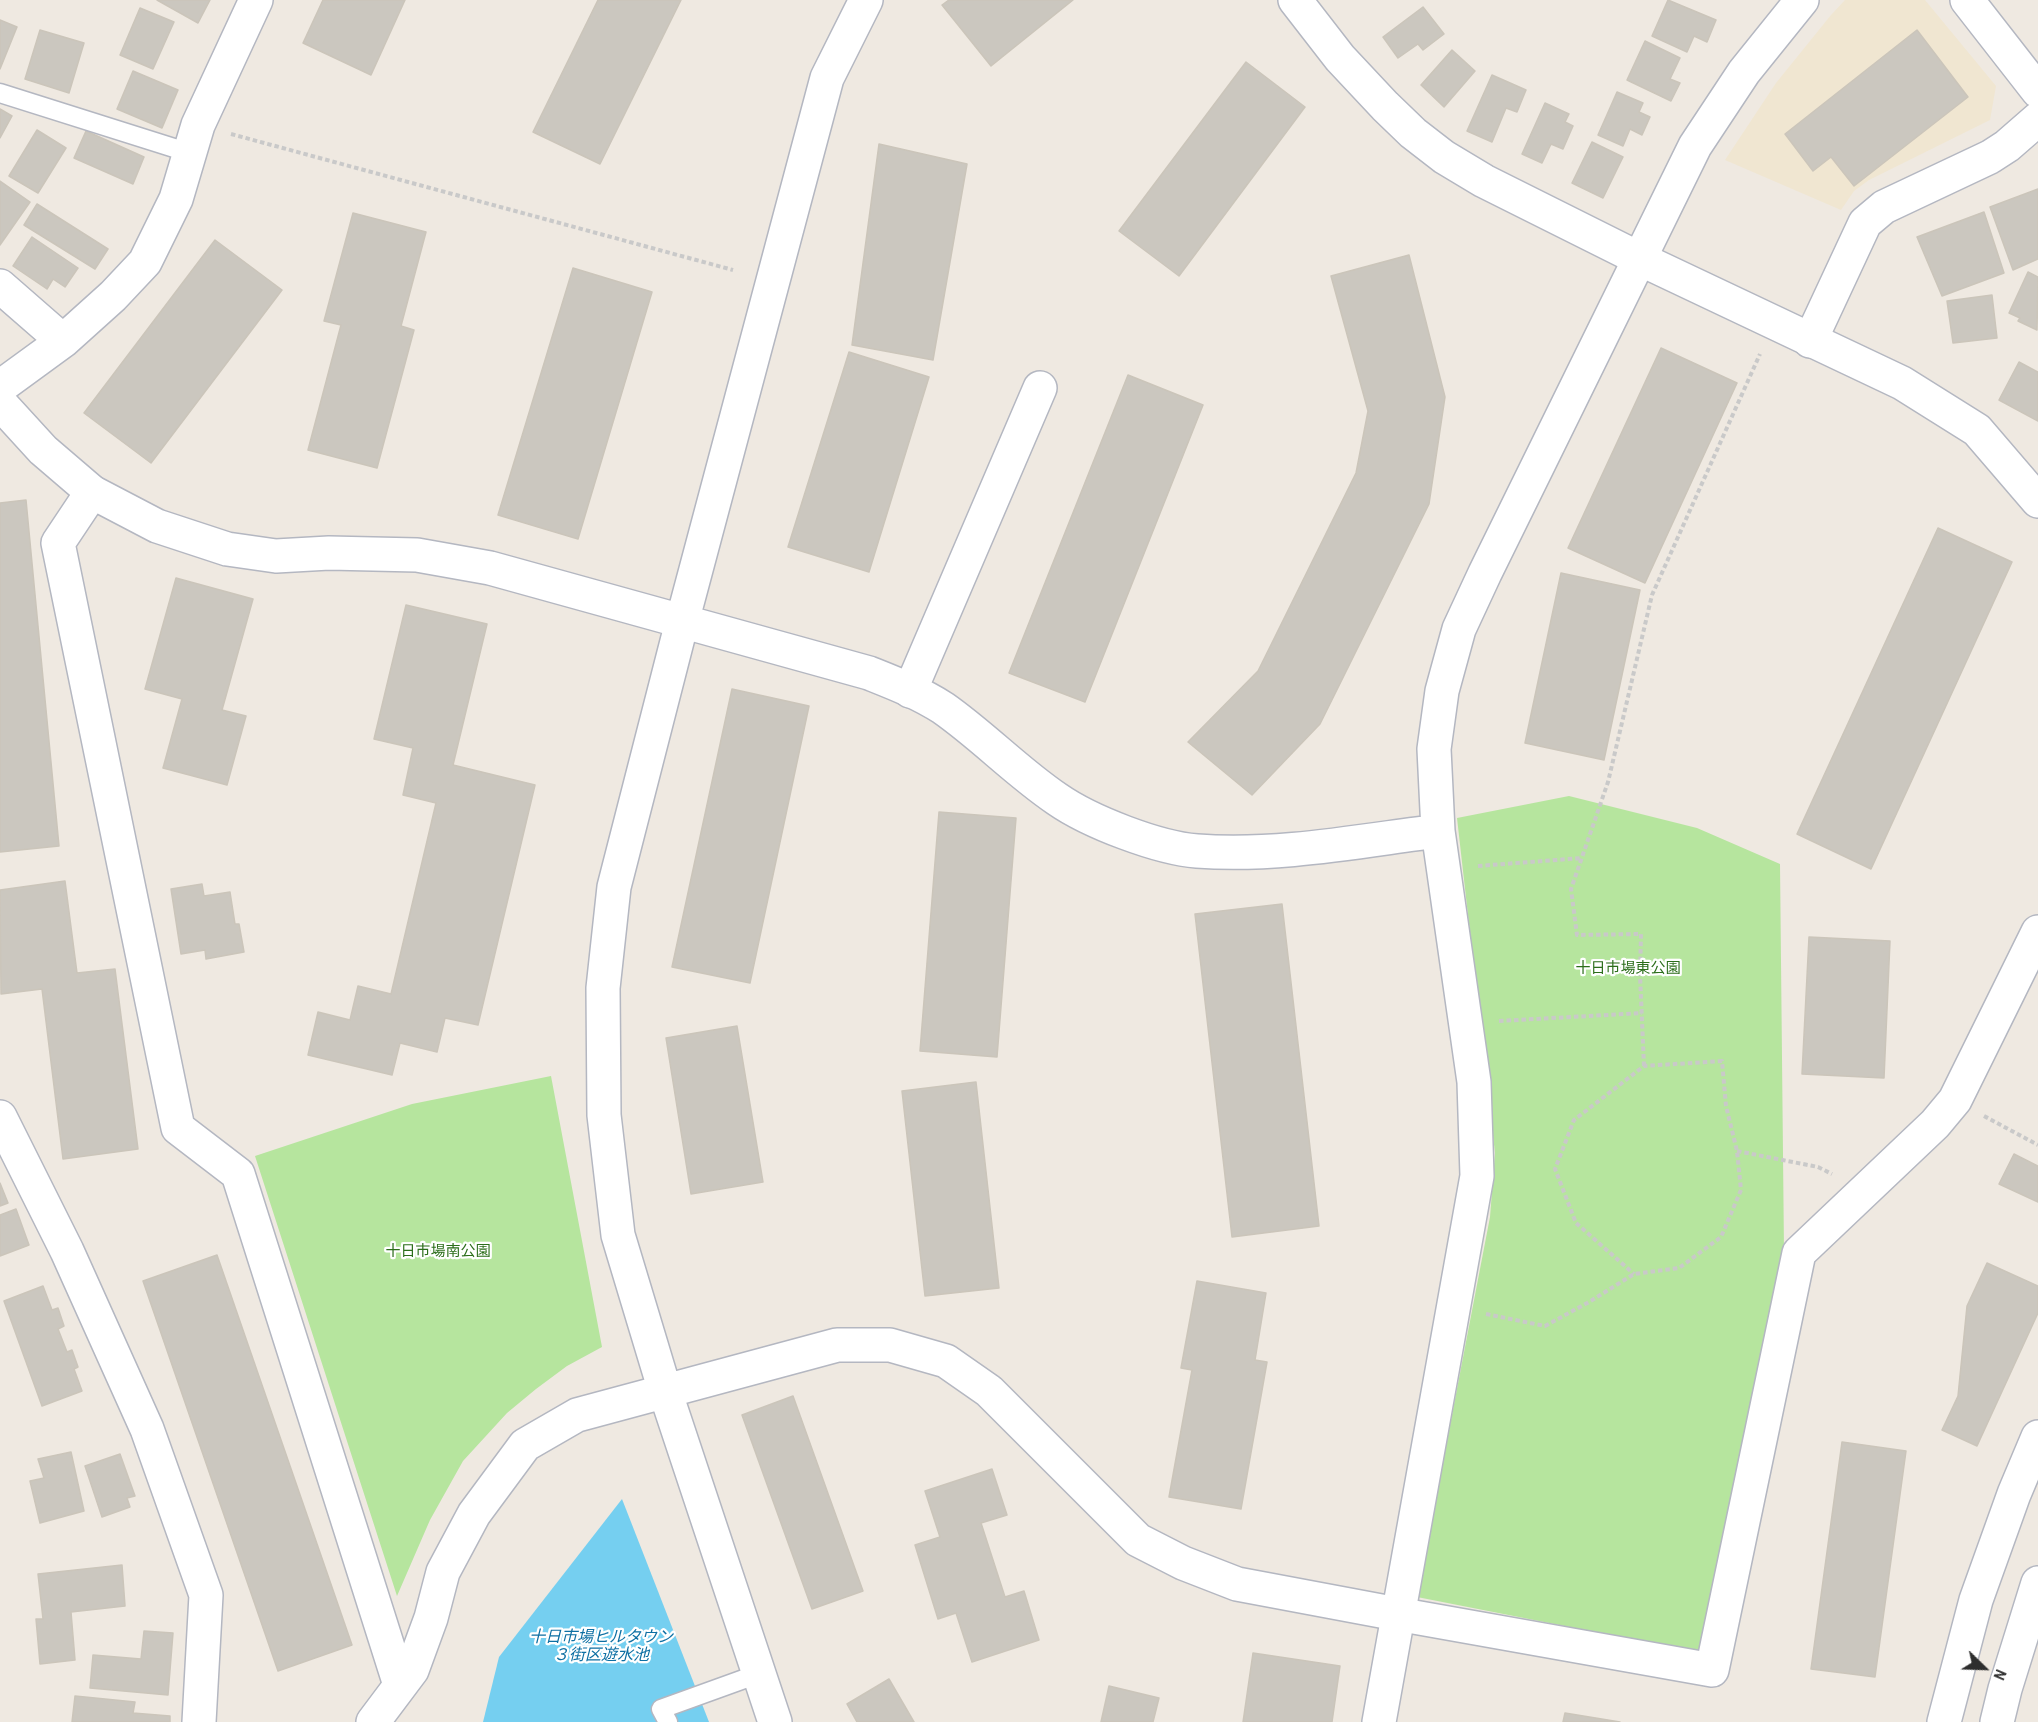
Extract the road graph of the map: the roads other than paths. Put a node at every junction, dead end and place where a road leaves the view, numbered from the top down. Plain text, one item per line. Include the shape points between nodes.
1 (256, 0) edge
2 (866, 0) edge
3 (1295, 0) edge
4 (1802, 0) edge
5 (1967, 0) edge
6 (2038, 91) edge
7 (0, 93) edge
8 (2038, 119) edge
9 (194, 139) junction
10 (1640, 259) junction
11 (0, 286) edge
12 (63, 341) junction
13 (1810, 341) junction
14 (0, 387) edge
15 (1040, 388) dead end
16 (0, 403) edge
17 (92, 492) junction
18 (2038, 501) edge
19 (682, 622) junction
20 (910, 691) junction
21 (1438, 831) junction
22 (2038, 932) edge
23 (2, 1124) edge
24 (665, 1391) junction
25 (2038, 1437) edge
26 (2038, 1583) edge
27 (1397, 1614) junction
28 (758, 1674) junction
29 (400, 1685) junction
30 (199, 1722) edge
31 (373, 1722) edge
32 (668, 1722) edge
33 (775, 1722) edge
34 (1379, 1722) edge
35 (1944, 1722) edge
36 (1997, 1722) edge

1 - 9 street
2 - 19 street via 827,78
3 - 10 street via 1340,58 1385,106 1444,157
4 - 10 street via 1743,72 1695,146
5 - 6 street
7 - 9 lane
8 - 13 street via 1990,157 1884,207 1865,223
9 - 12 street via 176,199 145,262
10 - 13 street
10 - 21 street via 1459,629 1442,691 1434,749
11 - 12 street
12 - 14 street
13 - 18 street via 1902,383 1977,430
15 - 20 street
16 - 17 street via 43,450
17 - 19 street via 157,526 227,549 276,556 417,555 490,568
17 - 29 street via 58,543 178,1128 238,1174
19 - 20 street via 869,673
19 - 24 street via 614,887 603,988 604,1115 618,1235
20 - 21 street via 942,708 1058,800 1103,824 1157,843 1195,851 1244,853
21 - 27 street via 1474,1082 1477,1176
22 - 27 street via 1955,1100 1935,1124 1799,1253 1712,1670
23 - 30 street via 67,1251 147,1429 206,1595
24 - 27 street via 837,1345 890,1345 946,1361 989,1391 1138,1540 1182,1563 1238,1584
24 - 28 street
24 - 29 street via 577,1415 525,1445 474,1514 443,1572 412,1670
25 - 35 street via 1976,1600
26 - 36 street
27 - 34 street
28 - 32 lane via 662,1708
28 - 33 street
29 - 31 street

